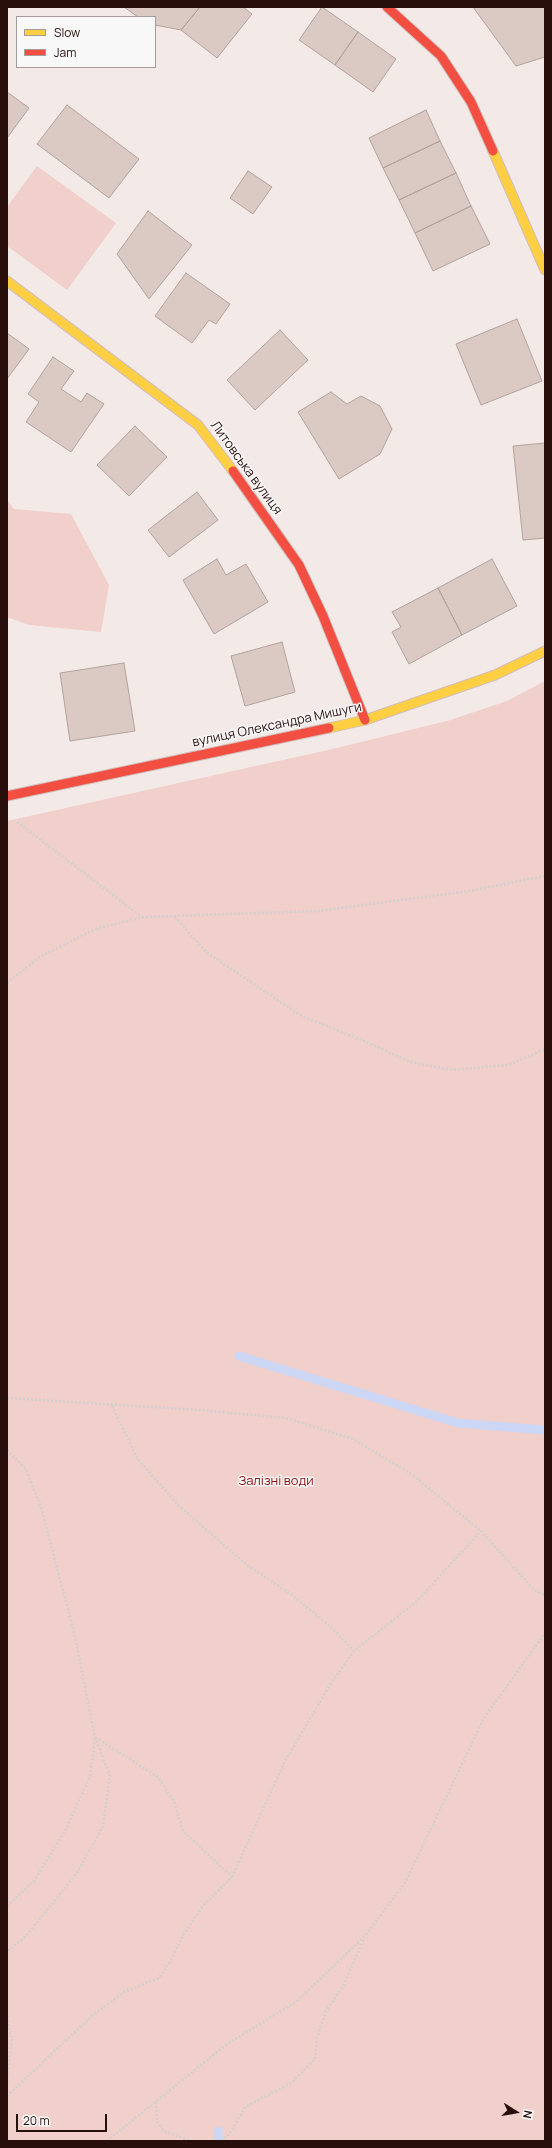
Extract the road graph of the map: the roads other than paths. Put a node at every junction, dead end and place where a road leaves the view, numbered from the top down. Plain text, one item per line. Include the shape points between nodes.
1 (387, 7) edge
2 (545, 270) edge
3 (7, 281) edge
4 (545, 651) edge
5 (365, 720) junction
6 (7, 796) edge

1 - 2 street via 441,56 471,102
3 - 5 street, Литовська вулиця via 198,424 299,565 323,616
4 - 5 street, вулиця Олександра Мишуги via 495,675
5 - 6 street, вулиця Олександра Мишуги

